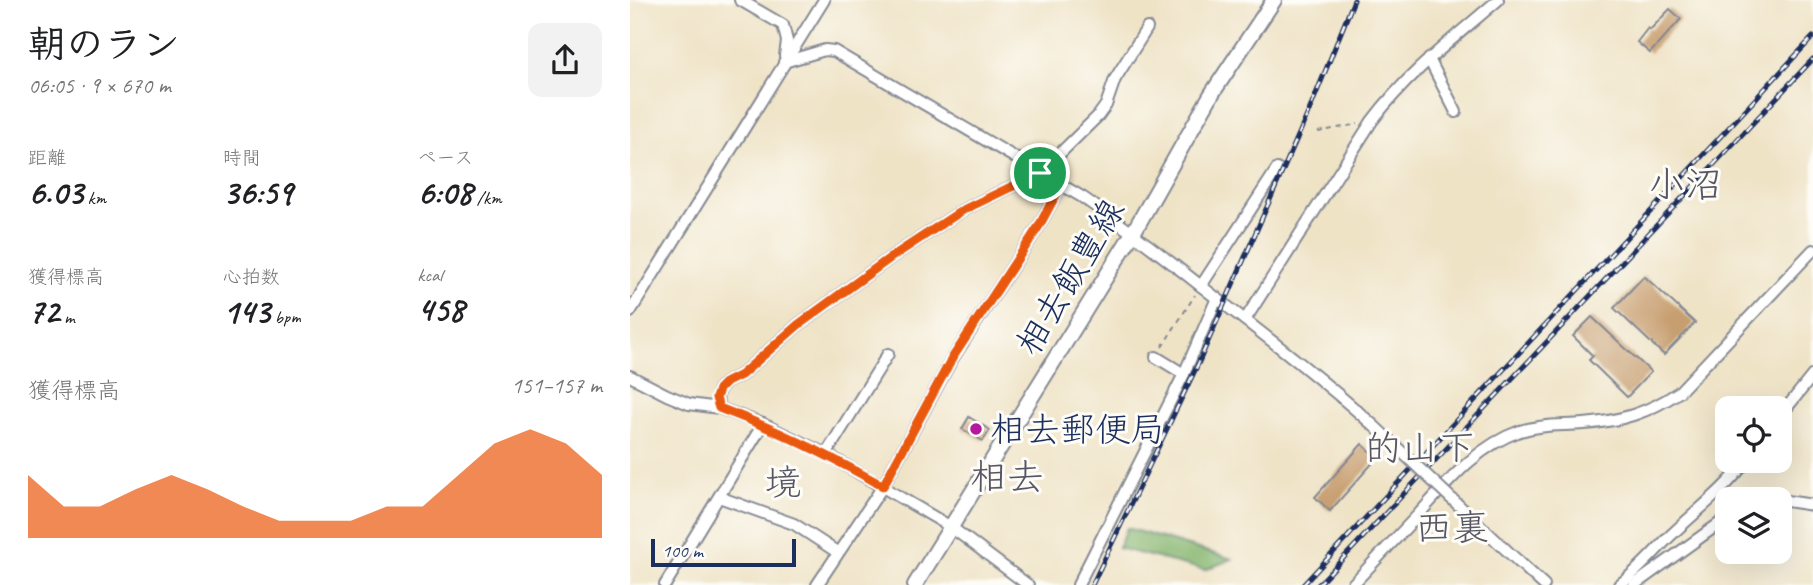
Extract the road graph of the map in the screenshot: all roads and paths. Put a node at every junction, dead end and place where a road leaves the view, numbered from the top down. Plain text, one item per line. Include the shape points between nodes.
1 (740, 0) edge
2 (824, 0) edge
3 (1274, 0) edge
4 (1499, 0) edge
5 (1147, 28) dead end
6 (1429, 60) junction
7 (784, 62) junction
8 (1456, 112) dead end
9 (1372, 121) junction
10 (1318, 132) dead end
11 (1277, 169) dead end
12 (1040, 173) junction
13 (1061, 185) junction
14 (1133, 233) junction
15 (1813, 250) edge
16 (1201, 286) junction
17 (1217, 298) junction
18 (630, 312) edge
19 (1245, 320) junction
20 (888, 354) dead end
21 (1156, 357) joint
22 (1184, 374) junction
23 (1813, 375) edge
24 (630, 376) edge
25 (1792, 401) edge
26 (719, 408) junction
27 (763, 424) junction
28 (826, 454) junction
29 (1735, 473) edge
30 (883, 486) junction
31 (719, 497) junction
32 (1792, 502) edge
33 (1813, 505) edge
34 (1715, 526) edge
35 (951, 527) junction
36 (837, 552) junction
37 (665, 585) edge
38 (817, 585) edge
39 (915, 585) edge
40 (1027, 585) edge
41 (1077, 585) edge
42 (1352, 585) edge
43 (1544, 585) edge
44 (1619, 585) edge
45 (1634, 585) edge

1 - 7 street via 783,25 787,41
2 - 7 street
3 - 14 main road, 相去飯豊線 via 1211,95
4 - 6 street
5 - 12 street via 1098,116
6 - 8 street
6 - 9 street via 1410,75
7 - 12 street via 834,51
7 - 18 street
9 - 10 path
9 - 19 street
11 - 16 street
12 - 13 street
12 - 26 street via 963,210 798,325 719,389
13 - 14 street
13 - 30 street via 951,360
14 - 16 street
14 - 35 main road, 相去飯豊線
15 - 42 street via 1679,392 1655,408 1622,419 1546,425 1499,440 1460,470
16 - 17 street
16 - 21 path
17 - 19 street
17 - 22 street
19 - 43 street, bridge via 1336,392
20 - 28 street
21 - 22 street
22 - 41 street
23 - 25 street
24 - 26 street via 689,404
26 - 27 street
27 - 28 street
27 - 31 street
28 - 30 street
29 - 44 street
30 - 35 street
30 - 36 street
31 - 36 street via 794,524
31 - 37 street
32 - 33 street
34 - 45 street
35 - 39 main road, 相去飯豊線
35 - 40 street
36 - 38 street

